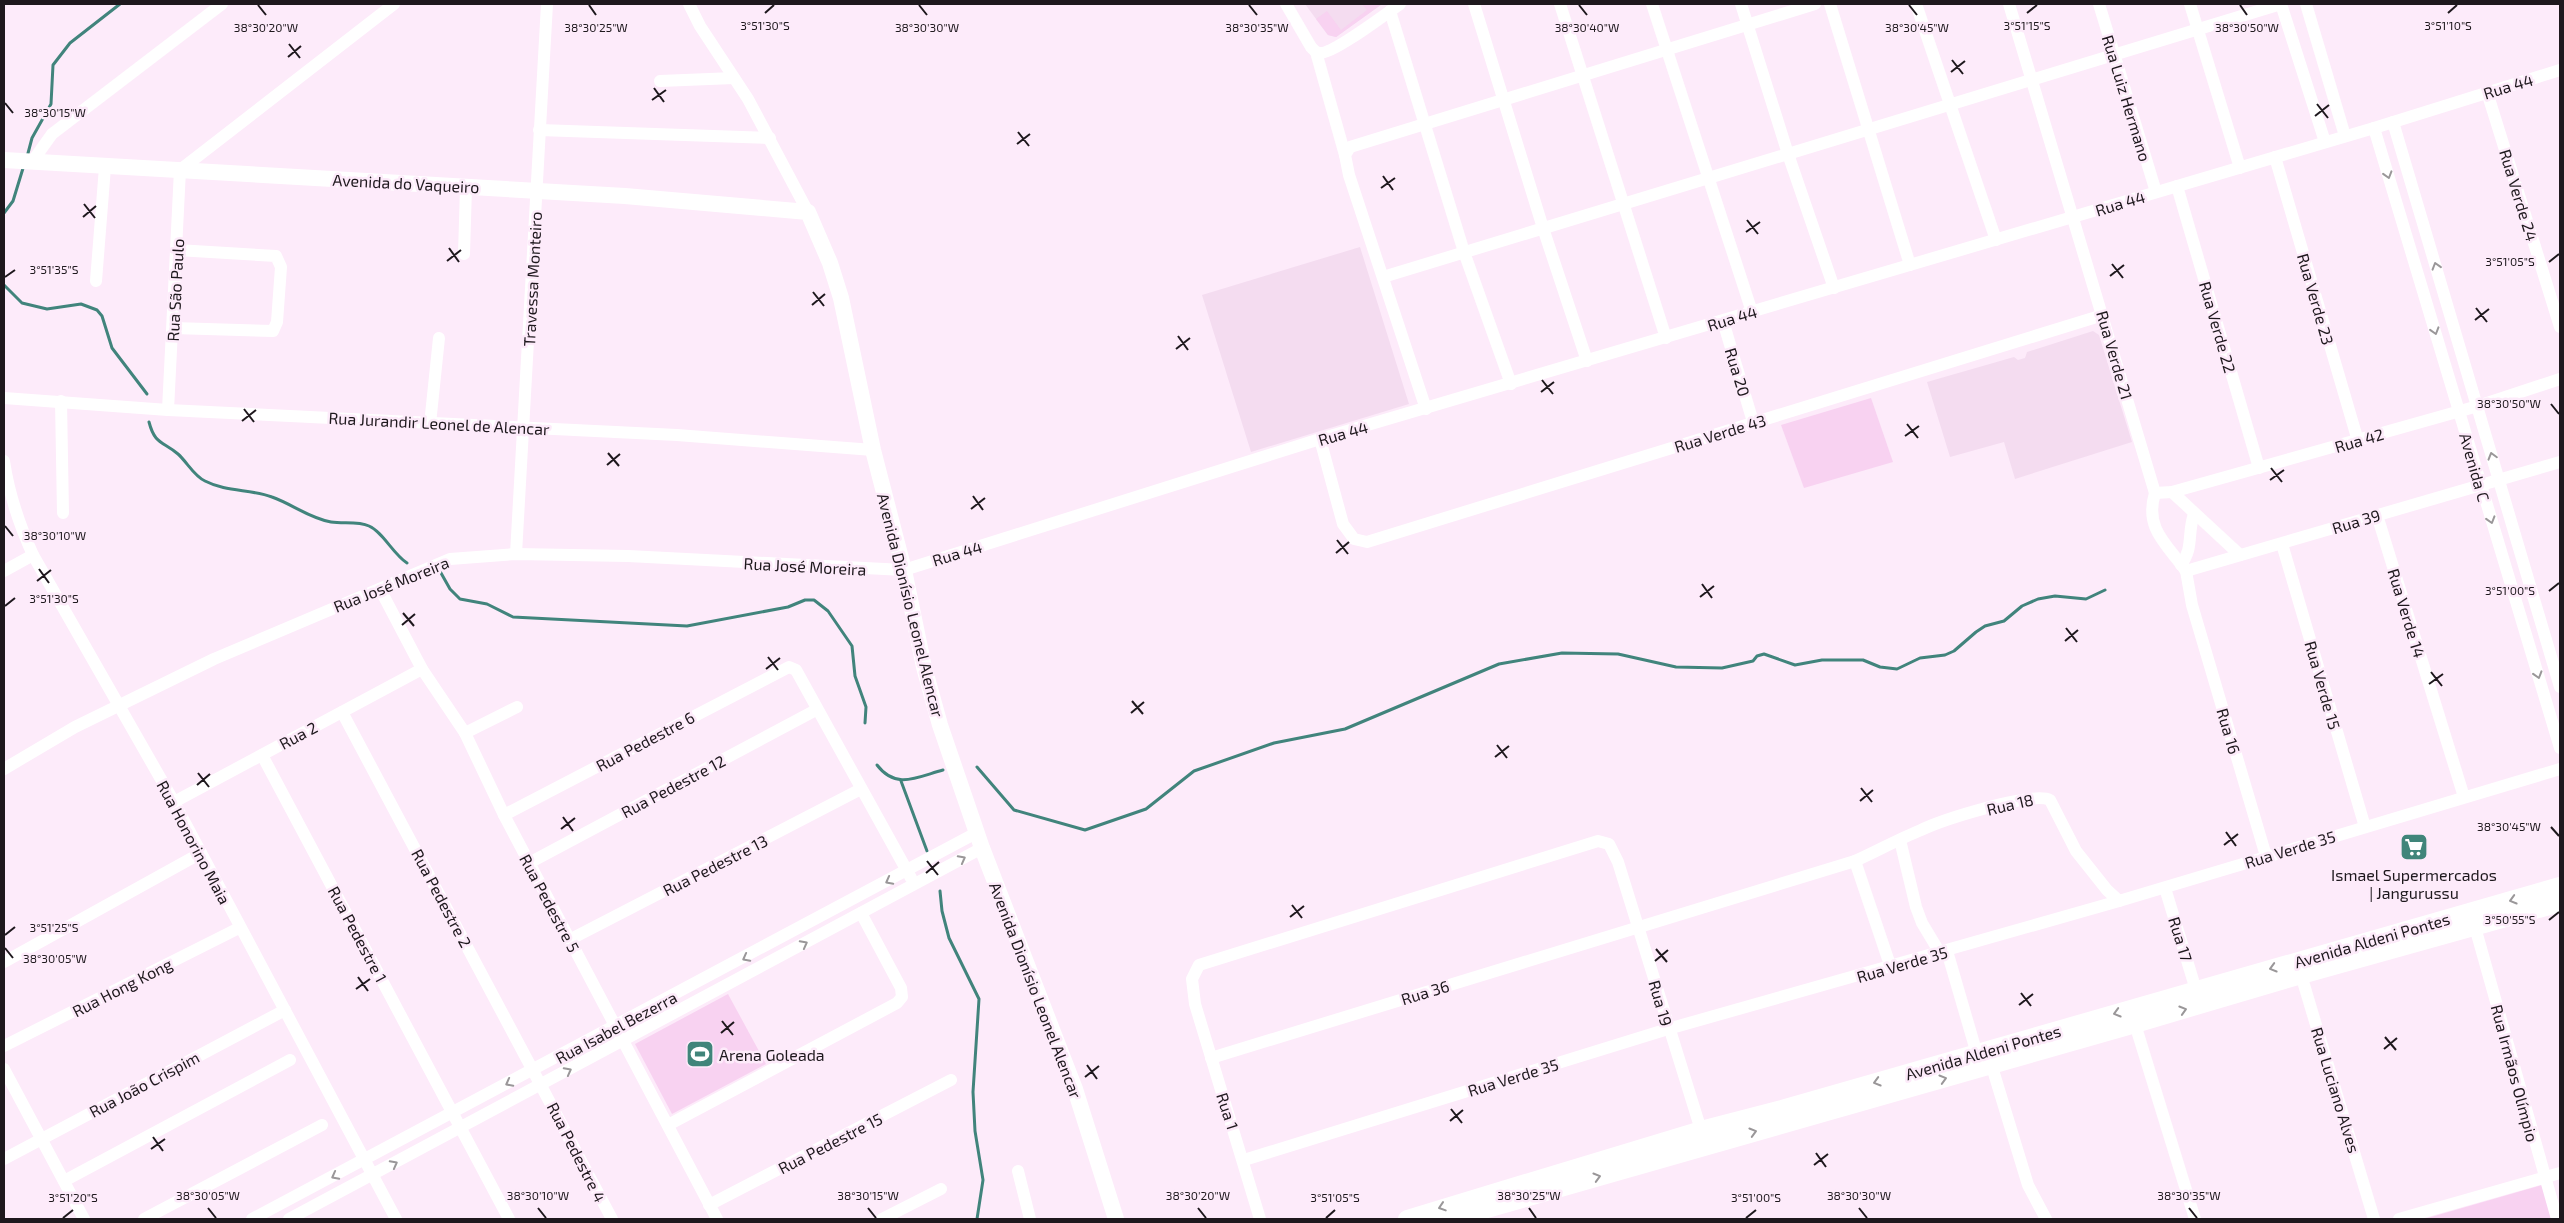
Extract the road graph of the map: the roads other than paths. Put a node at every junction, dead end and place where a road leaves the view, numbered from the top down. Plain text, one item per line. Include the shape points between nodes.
1 (222, 4) edge
2 (394, 4) edge
3 (547, 4) edge
4 (689, 4) edge
5 (1286, 4) edge
6 (1474, 4) edge
7 (1560, 4) edge
8 (1652, 4) edge
9 (1742, 4) edge
10 (1815, 4) edge
11 (1830, 4) edge
12 (1916, 4) edge
13 (2009, 4) edge
14 (2099, 4) edge
15 (2190, 4) edge
16 (2281, 4) edge
17 (2306, 4) edge
18 (1395, 7) edge
19 (1748, 24) junction
20 (2197, 29) junction
21 (1667, 49) junction
22 (1316, 52) junction
23 (2114, 54) junction
24 (2560, 70) edge
25 (1582, 75) junction
26 (734, 78) junction
27 (2033, 79) junction
28 (660, 81) dead end
29 (2487, 92) junction
30 (1503, 99) junction
31 (1949, 105) junction
32 (2394, 122) junction
33 (1425, 123) junction
34 (2374, 128) junction
35 (1870, 129) junction
36 (539, 130) junction
37 (2345, 136) junction
38 (770, 138) junction
39 (2325, 142) junction
40 (1788, 154) junction
41 (1345, 155) junction
42 (2275, 157) junction
43 (21, 161) edge
44 (105, 167) junction
45 (2240, 168) junction
46 (180, 170) junction
47 (1708, 178) junction
48 (2177, 186) junction
49 (466, 187) junction
50 (537, 191) junction
51 (2156, 192) junction
52 (1624, 204) junction
53 (808, 212) junction
54 (2073, 217) junction
55 (1543, 228) junction
56 (1996, 240) junction
57 (177, 250) junction
58 (1464, 252) junction
59 (464, 254) dead end
60 (1910, 265) junction
61 (1383, 277) junction
62 (96, 281) dead end
63 (1834, 288) junction
64 (1752, 312) junction
65 (2103, 315) junction
66 (1723, 321) junction
67 (2560, 327) edge
68 (173, 328) junction
69 (439, 338) dead end
70 (1666, 338) junction
71 (1587, 362) junction
72 (2560, 378) edge
73 (1511, 384) junction
74 (4, 398) edge
75 (61, 401) junction
76 (2478, 406) junction
77 (1426, 409) junction
78 (168, 410) junction
79 (2459, 411) junction
80 (1753, 422) junction
81 (430, 424) junction
82 (522, 427) junction
83 (1320, 439) junction
84 (2358, 441) junction
85 (873, 450) junction
86 (4, 461) edge
87 (2560, 462) edge
88 (2259, 468) junction
89 (2499, 479) junction
90 (2480, 484) junction
91 (2172, 492) junction
92 (2155, 493) junction
93 (63, 513) dead end
94 (2194, 514) junction
95 (2377, 515) junction
96 (2282, 544) junction
97 (516, 554) junction
98 (33, 555) junction
99 (2240, 555) junction
100 (2183, 568) junction
101 (904, 570) junction
102 (4, 571) edge
103 (380, 589) junction
104 (422, 669) junction
105 (2560, 687) edge
106 (120, 704) junction
107 (517, 706) dead end
108 (816, 710) junction
109 (342, 712) junction
110 (465, 733) junction
111 (2560, 748) edge
112 (262, 755) junction
113 (4, 769) edge
114 (2560, 769) edge
115 (861, 790) junction
116 (2464, 797) junction
117 (174, 802) junction
118 (504, 815) junction
119 (2364, 827) junction
120 (978, 832) junction
121 (1900, 840) junction
122 (982, 848) junction
123 (201, 853) junction
124 (2266, 856) junction
125 (1855, 861) junction
126 (529, 863) junction
127 (908, 871) junction
128 (915, 884) junction
129 (2560, 886) edge
130 (2165, 888) junction
131 (2119, 902) junction
132 (2560, 902) edge
133 (861, 913) junction
134 (1640, 926) junction
135 (2475, 927) junction
136 (240, 928) junction
137 (570, 940) junction
138 (1943, 952) junction
139 (4, 962) edge
140 (1891, 968) junction
141 (2299, 968) junction
142 (2196, 990) junction
143 (1195, 1004) joint
144 (285, 1010) junction
145 (2135, 1024) junction
146 (616, 1027) junction
147 (1668, 1029) junction
148 (624, 1041) junction
149 (4, 1046) edge
150 (1210, 1058) junction
151 (290, 1060) dead end
152 (1984, 1060) junction
153 (4, 1069) edge
154 (534, 1071) junction
155 (950, 1080) dead end
156 (542, 1085) junction
157 (454, 1113) junction
158 (322, 1124) dead end
159 (668, 1126) junction
160 (461, 1128) junction
161 (1701, 1130) junction
162 (42, 1138) junction
163 (4, 1159) edge
164 (364, 1160) junction
165 (1244, 1160) junction
166 (1018, 1171) dead end
167 (2560, 1173) edge
168 (373, 1175) junction
169 (2544, 1178) junction
170 (64, 1180) junction
171 (941, 1189) dead end
172 (709, 1205) junction
173 (304, 1216) edge
174 (84, 1219) edge
175 (144, 1219) edge
176 (252, 1219) edge
177 (289, 1219) edge
178 (396, 1219) edge
179 (509, 1219) edge
180 (612, 1219) edge
181 (716, 1219) edge
182 (882, 1219) edge
183 (1030, 1219) edge
184 (1116, 1219) edge
185 (1260, 1219) edge
186 (1406, 1219) edge
187 (1452, 1219) edge
188 (2046, 1219) edge
189 (2195, 1219) edge
190 (2374, 1219) edge
191 (2399, 1219) edge
192 (2557, 1219) edge

1 - 43 street
2 - 46 street
3 - 36 street, Travessa Monteiro
4 - 26 street, Avenida Dionísio Leonel Alencar
5 - 22 street
6 - 30 street
7 - 25 street
8 - 21 street
9 - 19 street
10 - 19 street
11 - 35 street
12 - 31 street
13 - 27 street, Rua Verde 21
14 - 23 street, Rua Luiz Hermano
15 - 20 street
16 - 20 street
16 - 39 street
17 - 37 street
18 - 22 street via 1331,50
18 - 33 street
19 - 21 street
19 - 40 street
20 - 23 street
20 - 45 street
21 - 25 street
21 - 47 street
22 - 41 street
23 - 27 street
23 - 51 street, Rua Luiz Hermano
24 - 29 street, Rua 44
25 - 30 street
25 - 52 street
26 - 28 street
26 - 38 street, Avenida Dionísio Leonel Alencar
27 - 31 street
27 - 54 street, Rua Verde 21
29 - 32 street, Rua 44
29 - 67 street, Rua Verde 24
30 - 33 street
30 - 55 street
31 - 35 street
31 - 56 street
32 - 34 street, Rua 44
76 -> 32 street, Avenida C
33 - 41 street via 1350,147
33 - 58 street
34 - 37 street, Rua 44
34 -> 79 street, Avenida C
35 - 40 street
35 - 60 street
36 - 38 street
36 - 50 street, Travessa Monteiro
37 - 39 street, Rua 44
38 - 53 street, Avenida Dionísio Leonel Alencar
39 - 42 street, Rua 44
40 - 47 street
40 - 63 street
41 - 61 street
42 - 45 street, Rua 44
42 - 84 street, Rua Verde 23
43 - 44 street, Avenida do Vaqueiro
44 - 46 street, Avenida do Vaqueiro
44 - 62 street
45 - 48 street, Rua 44
46 - 49 street, Avenida do Vaqueiro
46 - 57 street, Rua São Paulo
47 - 52 street
47 - 64 street
48 - 51 street, Rua 44
48 - 88 street, Rua Verde 22
49 - 50 street, Avenida do Vaqueiro
49 - 59 street
50 - 53 street, Avenida do Vaqueiro
50 - 82 street, Travessa Monteiro
51 - 54 street, Rua 44
52 - 55 street
52 - 70 street
53 - 85 street, Avenida Dionísio Leonel Alencar via 834,276
54 - 56 street, Rua 44
54 - 65 street, Rua Verde 21
55 - 58 street
55 - 71 street
56 - 60 street, Rua 44
57 - 68 street, Rua São Paulo
57 - 68 street via 276,256 281,263 277,322 272,331
58 - 61 street
58 - 73 street
60 - 63 street, Rua 44
61 - 77 street
63 - 64 street, Rua 44
64 - 66 street, Rua 44
65 - 80 street, Rua Verde 43
65 - 92 street, Rua Verde 21
66 - 70 street, Rua 44
66 - 80 street, Rua 20
68 - 78 street, Rua São Paulo
69 - 81 street
70 - 71 street, Rua 44
71 - 73 street, Rua 44
72 - 76 street, Rua 42
73 - 77 street, Rua 44
74 - 75 street, Rua Jurandir Leonel de Alencar
75 - 78 street, Rua Jurandir Leonel de Alencar
75 - 93 street
76 - 79 street, Rua 42
89 -> 76 street, Avenida C
77 - 83 street, Rua 44
78 - 81 street, Rua Jurandir Leonel de Alencar
79 - 84 street, Rua 42
79 - 90 street, Avenida C
80 - 83 street, Rua Verde 43 via 1374,541 1358,540 1343,524
81 - 82 street, Rua Jurandir Leonel de Alencar
82 - 85 street, Rua Jurandir Leonel de Alencar
82 - 97 street, Travessa Monteiro
83 - 101 street, Rua 44
84 - 88 street, Rua 42
85 - 101 street, Avenida Dionísio Leonel Alencar
86 - 98 street, Rua Honorino Maia via 18,522
87 - 89 street, Rua 39
88 - 91 street, Rua 42
89 - 90 street, Rua 39
89 - 105 street, Avenida C
90 - 95 street, Rua 39
90 -> 111 street, Avenida C
91 - 92 street, Rua 42
91 - 94 street
92 - 100 street via 2151,507 2155,527
94 - 99 street
94 - 100 street via 2189,554
95 - 96 street, Rua 39
95 - 116 street, Rua Verde 14
96 - 99 street, Rua 39
96 - 119 street, Rua Verde 15
97 - 101 street, Rua José Moreira via 628,556
97 - 103 street, Rua José Moreira via 459,557
98 - 102 street
98 - 106 street, Rua Honorino Maia
99 - 100 street, Rua 39
100 - 124 street, Rua 16
101 - 120 street, Avenida Dionísio Leonel Alencar via 926,676
103 - 104 street, Rua Pedestre 5
103 - 106 street, Rua José Moreira via 222,656
104 - 109 street, Rua 2
104 - 110 street, Rua Pedestre 5
106 - 113 street, Rua José Moreira
106 - 117 street, Rua Honorino Maia
107 - 110 street
108 - 115 street
108 - 118 street, Rua Pedestre 6 via 796,670 786,667
108 - 126 street, Rua Pedestre 12
109 - 112 street, Rua 2
109 - 154 street, Rua Pedestre 2
110 - 118 street, Rua Pedestre 5
112 - 117 street, Rua 2
112 - 157 street, Rua Pedestre 1
114 - 116 street, Rua Verde 35
115 - 127 street
115 - 137 street, Rua Pedestre 13
116 - 119 street, Rua Verde 35
117 - 123 street, Rua Honorino Maia
118 - 126 street, Rua Pedestre 5
119 - 124 street, Rua Verde 35
120 - 122 street, Avenida Dionísio Leonel Alencar
120 - 127 street, Rua Isabel Bezerra
121 - 125 street, Rua 18
121 - 131 street, Rua 18 via 1945,821 2034,797 2045,797 2054,805 2076,851
121 - 138 street via 1922,923
128 -> 122 street, Rua Isabel Bezerra
122 - 184 street, Avenida Dionísio Leonel Alencar via 1075,1089
123 - 136 street, Rua Honorino Maia
123 - 139 street
124 - 130 street, Rua Verde 35
125 - 134 street, Rua 18
125 - 140 street
126 - 137 street, Rua Pedestre 5
127 - 128 street
127 -> 146 street, Rua Isabel Bezerra
128 - 133 street, Rua Isabel Bezerra
129 -> 141 main road, Avenida Aldeni Pontes
130 - 131 street, Rua Verde 35
130 - 142 street, Rua 17
131 - 138 street, Rua Verde 35
132 - 135 main road, Avenida Aldeni Pontes
148 -> 133 street, Rua Isabel Bezerra
133 - 159 street via 901,988 902,997 897,1003
134 - 143 street, Rua 19 via 1614,852 1605,842 1598,841 1199,966 1192,979
134 - 147 street, Rua 19
134 - 150 street, Rua 36
135 - 141 main road, Avenida Aldeni Pontes
135 - 169 street, Rua Irmãos Olímpio
136 - 144 street, Rua Honorino Maia
136 - 149 street, Rua Hong Kong
137 - 146 street, Rua Pedestre 5
138 - 140 street, Rua Verde 35
138 - 152 street
140 - 147 street, Rua Verde 35
141 -> 142 main road, Avenida Aldeni Pontes
145 -> 141 main road, Avenida Aldeni Pontes
141 - 190 street, Rua Luciano Alves
142 -> 152 main road, Avenida Aldeni Pontes
143 - 150 street, Rua 1
144 - 162 street, Rua João Crispim
144 - 164 street, Rua Honorino Maia
145 - 152 main road, Avenida Aldeni Pontes
145 - 189 street
146 - 148 street, Rua Pedestre 5
146 - 154 street, Rua Isabel Bezerra
147 - 161 street, Rua 19
147 - 165 street, Rua Verde 35
156 -> 148 street, Rua Isabel Bezerra
148 - 159 street, Rua Pedestre 5
150 - 165 street, Rua 1
151 - 170 street
152 -> 161 main road, Avenida Aldeni Pontes
187 -> 152 main road, Avenida Aldeni Pontes
152 - 188 street via 2028,1185
153 - 162 street
154 - 156 street, Rua Pedestre 2
154 -> 157 street, Rua Isabel Bezerra
155 - 172 street, Rua Pedestre 15
156 - 160 street, Rua Isabel Bezerra
156 - 180 street, Rua Pedestre 4
157 - 160 street, Rua Pedestre 1
157 - 164 street, Rua Isabel Bezerra
158 - 175 street
159 - 172 street, Rua Pedestre 5
168 -> 160 street, Rua Isabel Bezerra
160 - 179 street, Rua Pedestre 1
161 -> 186 main road, Avenida Aldeni Pontes
162 - 163 street, Rua João Crispim
162 - 170 street
164 - 168 street, Rua Honorino Maia
164 -> 176 street, Rua Isabel Bezerra
165 - 185 street, Rua 1
166 - 183 street
167 - 169 street
168 - 173 street, Rua Isabel Bezerra
168 - 178 street, Rua Honorino Maia
169 - 191 street
169 - 192 street, Rua Irmãos Olímpio
170 - 174 street
171 - 182 street
172 - 181 street, Rua Pedestre 5
173 - 177 street, Rua Isabel Bezerra

